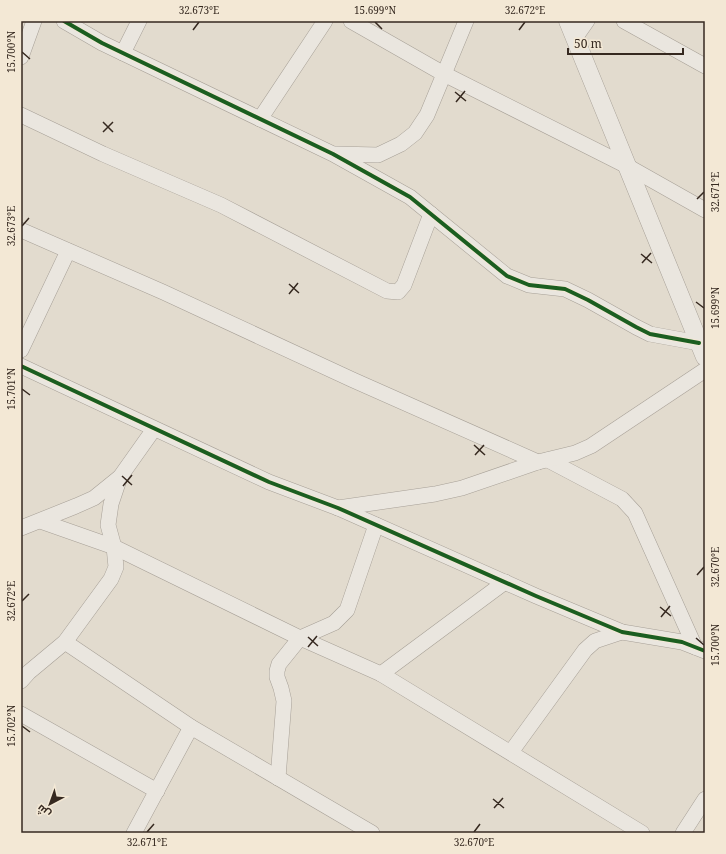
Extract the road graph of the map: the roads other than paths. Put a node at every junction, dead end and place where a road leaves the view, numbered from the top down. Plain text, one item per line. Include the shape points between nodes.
1 (34, 21) edge
2 (64, 21) edge
3 (139, 21) edge
4 (325, 21) edge
5 (351, 21) edge
6 (466, 21) edge
7 (568, 21) edge
8 (587, 21) edge
9 (624, 21) edge
10 (575, 38) junction
11 (123, 53) junction
12 (21, 56) edge
13 (705, 66) edge
14 (444, 74) junction
15 (21, 115) edge
16 (260, 119) junction
17 (333, 154) junction
18 (627, 166) junction
19 (705, 210) edge
20 (431, 214) junction
21 (21, 230) edge
22 (68, 251) junction
23 (21, 350) edge
24 (702, 350) edge
25 (21, 366) edge
26 (705, 370) edge
27 (154, 429) junction
28 (543, 461) junction
29 (120, 477) junction
30 (338, 508) junction
31 (40, 521) junction
32 (376, 525) junction
33 (21, 528) edge
34 (114, 547) junction
35 (505, 582) junction
36 (622, 632) junction
37 (300, 638) junction
38 (65, 642) junction
39 (700, 649) edge
40 (381, 674) junction
41 (21, 681) edge
42 (21, 714) edge
43 (191, 728) junction
44 (511, 752) junction
45 (278, 778) junction
46 (157, 791) junction
47 (705, 799) edge
48 (350, 826) edge
49 (134, 833) edge
50 (372, 833) edge
51 (642, 833) edge
52 (683, 833) edge

1 - 12 street
2 - 11 street
3 - 11 street
4 - 16 street
5 - 14 street
6 - 14 street
7 - 10 street
8 - 10 street
9 - 13 street
10 - 18 street
11 - 16 street
14 - 17 street via 427,115 415,133 401,144 378,155
14 - 18 street
15 - 20 street via 221,205 387,291 398,292 404,285
16 - 17 street
17 - 20 street via 410,197
18 - 19 street
18 - 24 street
20 - 24 street via 507,276 529,285 565,289 650,334
21 - 22 street
22 - 23 street
22 - 28 street via 353,380
25 - 27 street
26 - 28 street via 591,446
27 - 29 street
27 - 30 street via 269,482
28 - 30 street via 462,488
28 - 39 street via 622,499 635,513
29 - 31 street via 94,498
29 - 34 street via 111,504 108,525
30 - 32 street
31 - 33 street
31 - 34 street
32 - 35 street
32 - 37 street via 347,610 334,623
34 - 37 street
34 - 38 street via 116,566 111,579
35 - 36 street
35 - 40 street
36 - 39 street via 682,642
36 - 44 street via 595,641 585,650
37 - 40 street
37 - 45 street via 279,664 277,671 284,701
38 - 41 street
38 - 43 street
40 - 44 street
42 - 46 street
43 - 45 street
43 - 46 street
44 - 51 street
45 - 48 street
46 - 49 street
47 - 52 street
48 - 50 street

